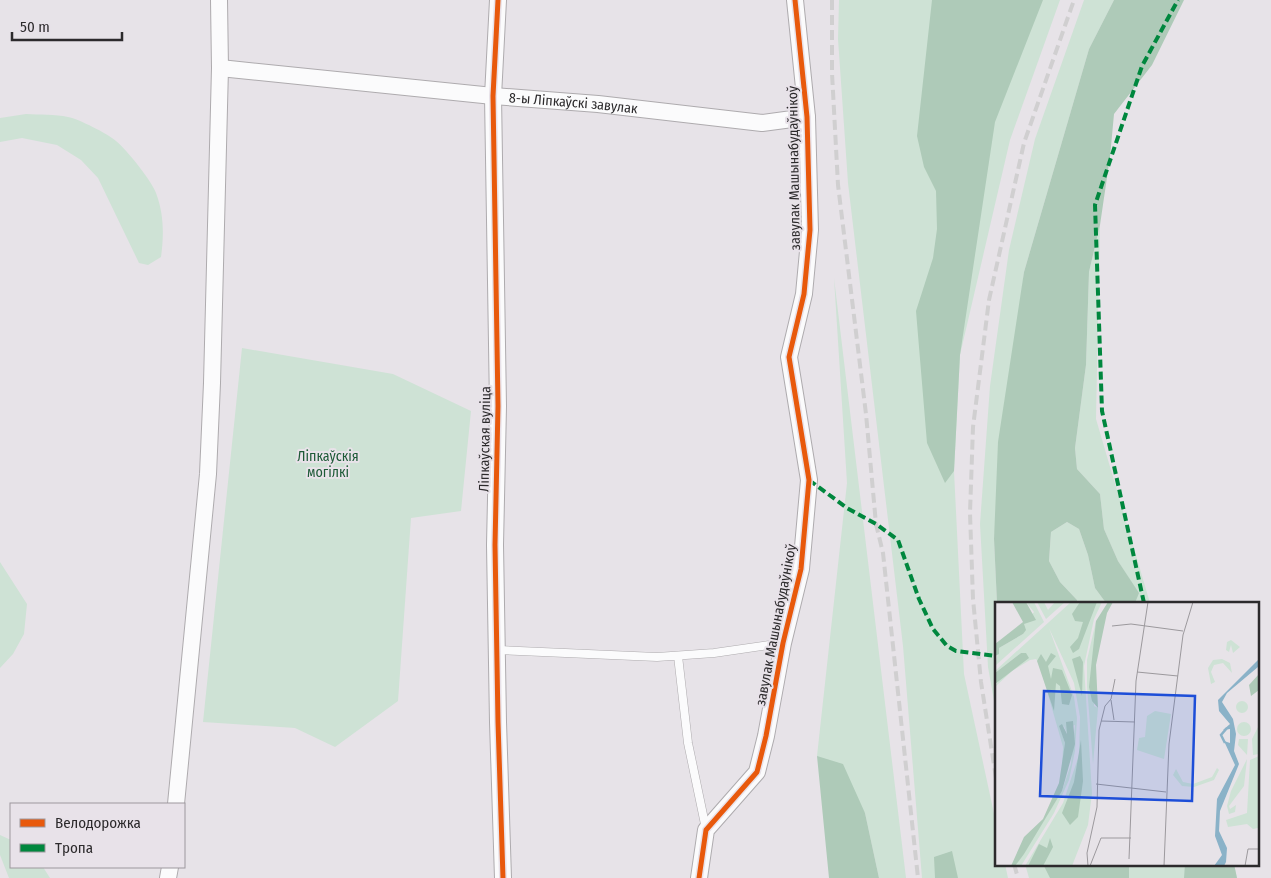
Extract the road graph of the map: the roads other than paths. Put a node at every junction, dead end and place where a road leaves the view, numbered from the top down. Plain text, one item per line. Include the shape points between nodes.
1 (219, 0) edge
2 (498, 0) edge
3 (795, 0) edge
4 (220, 68) junction
5 (493, 96) junction
6 (807, 117) junction
7 (783, 643) junction
8 (498, 650) junction
9 (678, 656) junction
10 (176, 803) edge
11 (706, 830) junction
12 (503, 878) edge
13 (699, 878) edge

1 - 4 street
2 - 5 street, Ліпкаўская вуліца
3 - 6 street, завулак Машынабудаўнікоў
4 - 5 street, 8-ы Ліпкаўскі завулак
4 - 10 street via 208,474
5 - 6 street, 8-ы Ліпкаўскі завулак via 598,104 762,123
5 - 8 street, Ліпкаўская вуліца
6 - 7 street, завулак Машынабудаўнікоў via 810,230 804,294 789,357 809,480 801,569
7 - 9 lane
7 - 11 street, завулак Машынабудаўнікоў via 757,772
8 - 9 lane
8 - 12 street, Ліпкаўская вуліца
9 - 11 lane via 688,743
11 - 13 street

